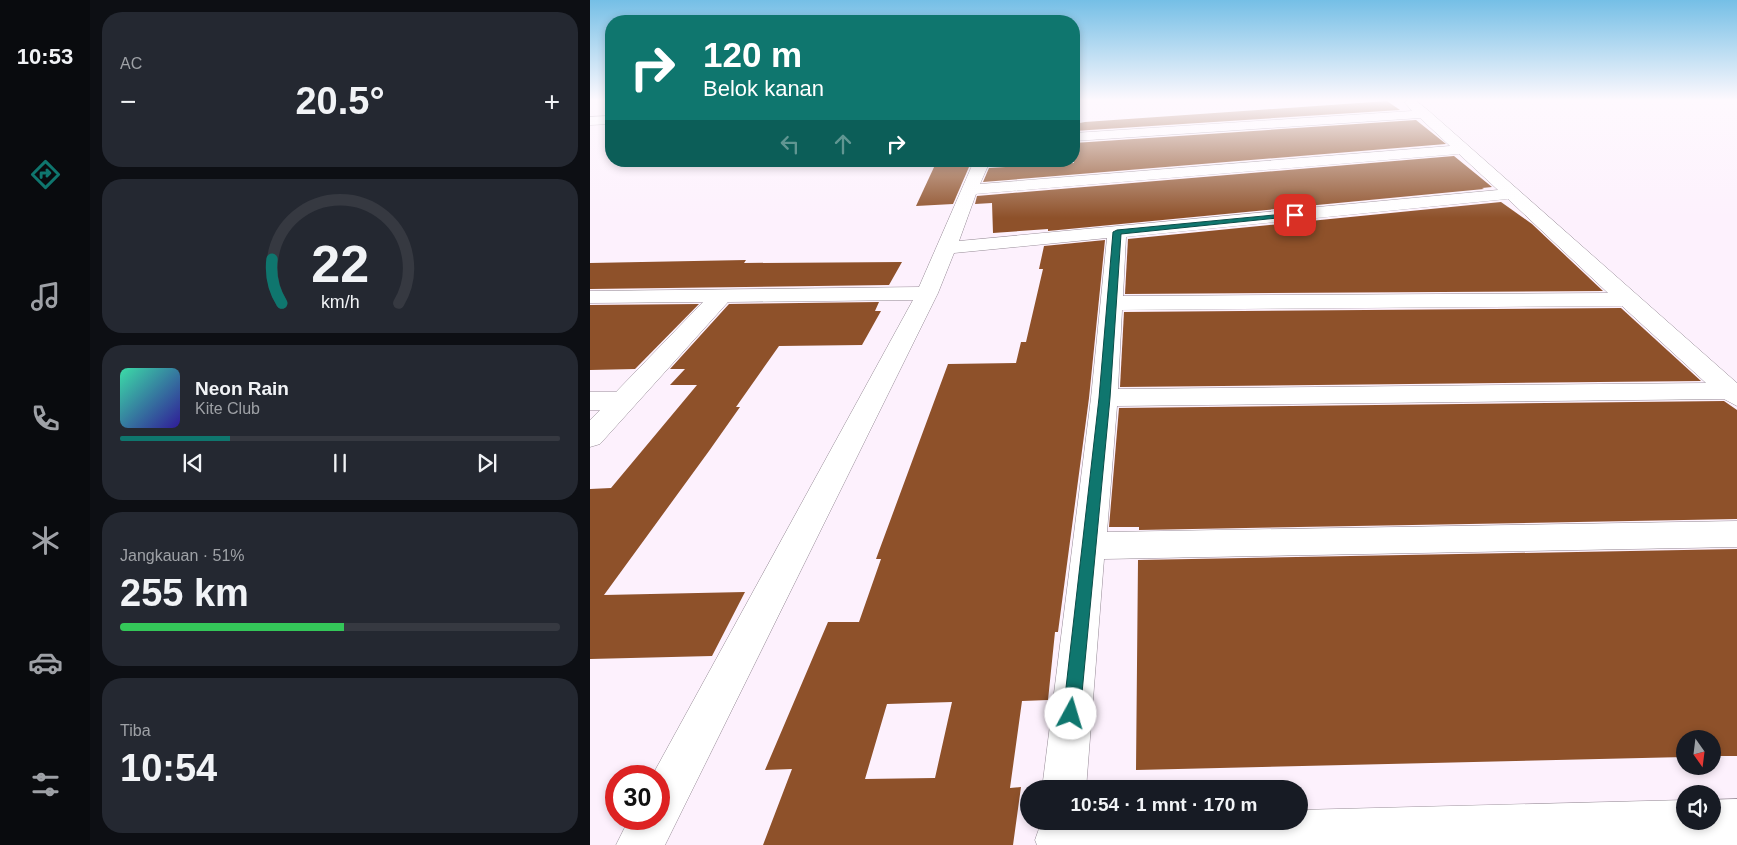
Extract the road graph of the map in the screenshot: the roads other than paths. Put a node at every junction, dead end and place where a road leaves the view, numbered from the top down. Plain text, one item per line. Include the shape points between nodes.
1 (1452, 139) edge
2 (1463, 149) junction
3 (979, 167) edge
4 (968, 190) junction
5 (1512, 194) junction
6 (1117, 232) junction
7 (948, 248) junction
8 (927, 293) junction
9 (720, 296) junction
10 (590, 297) edge
11 (1626, 299) junction
12 (1112, 303) junction
13 (1734, 394) edge
14 (1104, 398) junction
15 (624, 400) junction
16 (590, 401) edge
17 (590, 437) edge
18 (1737, 534) edge
19 (1089, 546) junction
20 (1065, 780) edge
21 (670, 788) edge
22 (1737, 822) edge
23 (648, 830) edge
24 (1059, 836) edge
25 (640, 845) edge

1 - 2 street
2 - 4 street
2 - 5 street
3 - 4 street
4 - 7 street
5 - 6 street
5 - 11 street
6 - 7 street
6 - 12 street
7 - 8 street
8 - 9 street
8 - 21 street
9 - 10 street
9 - 15 street
11 - 12 street
11 - 13 street
12 - 14 street
13 - 14 street
14 - 19 street
15 - 16 street
15 - 17 street
18 - 19 street
19 - 20 street
22 - 24 street
23 - 25 street

